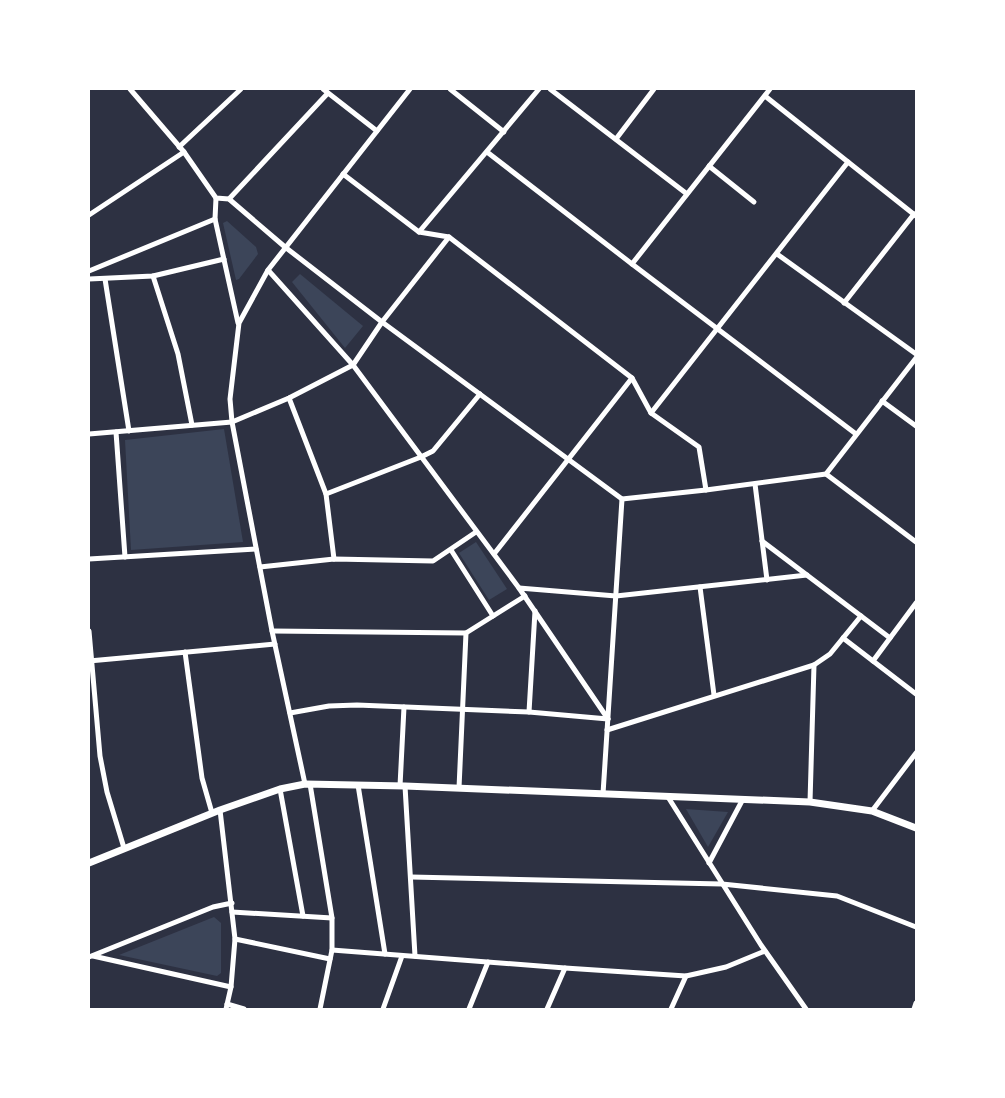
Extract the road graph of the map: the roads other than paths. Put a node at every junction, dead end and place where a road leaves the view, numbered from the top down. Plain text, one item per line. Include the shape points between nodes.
1 (130, 89) edge
2 (241, 89) edge
3 (410, 89) edge
4 (450, 89) edge
5 (539, 89) edge
6 (550, 89) edge
7 (654, 89) edge
8 (770, 89) edge
9 (326, 91) edge
10 (765, 96) junction
11 (377, 131) junction
12 (504, 132) junction
13 (616, 139) junction
14 (179, 147) junction
15 (184, 152) junction
16 (486, 152) junction
17 (848, 162) junction
18 (709, 166) junction
19 (343, 174) junction
20 (687, 194) junction
21 (216, 198) junction
22 (228, 199) junction
23 (754, 202) dead end
24 (89, 215) edge
25 (915, 215) edge
26 (215, 219) junction
27 (419, 232) junction
28 (449, 237) junction
29 (285, 247) junction
30 (777, 254) junction
31 (224, 259) junction
32 (632, 264) junction
33 (268, 270) junction
34 (89, 271) edge
35 (153, 276) junction
36 (89, 279) edge
37 (105, 279) junction
38 (844, 303) junction
39 (382, 322) junction
40 (239, 323) junction
41 (718, 329) junction
42 (916, 354) edge
43 (916, 358) edge
44 (353, 365) junction
45 (632, 378) junction
46 (480, 394) junction
47 (289, 398) junction
48 (882, 401) junction
49 (651, 413) junction
50 (232, 422) junction
51 (192, 425) junction
52 (916, 426) edge
53 (129, 431) junction
54 (116, 432) junction
55 (89, 434) edge
56 (856, 434) junction
57 (421, 457) junction
58 (568, 460) junction
59 (826, 474) junction
60 (755, 484) junction
61 (706, 490) junction
62 (326, 494) junction
63 (622, 499) junction
64 (476, 532) junction
65 (762, 540) junction
66 (916, 542) edge
67 (256, 549) junction
68 (451, 550) junction
69 (494, 554) junction
70 (125, 557) junction
71 (89, 559) edge
72 (334, 559) junction
73 (260, 568) junction
74 (807, 575) junction
75 (767, 580) junction
76 (700, 587) junction
77 (519, 588) junction
78 (525, 596) junction
79 (616, 596) junction
80 (916, 603) edge
81 (535, 611) junction
82 (493, 616) junction
83 (861, 616) junction
84 (89, 631) edge
85 (272, 631) junction
86 (466, 633) junction
87 (843, 638) junction
88 (890, 638) junction
89 (275, 644) junction
90 (185, 652) junction
91 (90, 661) edge
92 (873, 661) junction
93 (814, 665) junction
94 (916, 694) edge
95 (714, 695) junction
96 (404, 707) junction
97 (462, 710) junction
98 (529, 712) junction
99 (290, 713) junction
100 (608, 719) junction
101 (607, 730) junction
102 (916, 753) edge
103 (308, 784) junction
104 (358, 785) junction
105 (402, 786) junction
106 (459, 788) junction
107 (280, 789) junction
108 (603, 794) junction
109 (668, 797) junction
110 (743, 799) junction
111 (810, 802) junction
112 (220, 810) junction
113 (872, 811) junction
114 (212, 813) junction
115 (916, 828) edge
116 (124, 848) junction
117 (89, 863) edge
118 (709, 863) junction
119 (411, 877) junction
120 (722, 884) junction
121 (232, 904) junction
122 (232, 912) junction
123 (303, 916) junction
124 (332, 918) junction
125 (916, 927) edge
126 (235, 939) junction
127 (332, 950) junction
128 (765, 950) junction
129 (385, 954) junction
130 (91, 956) edge
131 (402, 956) junction
132 (416, 956) junction
133 (330, 959) junction
134 (488, 962) junction
135 (565, 968) junction
136 (686, 976) junction
137 (230, 987) junction
138 (916, 1003) edge
139 (227, 1007) edge
140 (803, 1008) edge
141 (244, 1009) edge
142 (320, 1009) edge
143 (383, 1009) edge
144 (469, 1009) edge
145 (548, 1009) edge
146 (671, 1009) edge
147 (914, 1009) edge

1 - 14 street
2 - 14 street
3 - 11 street
4 - 12 street
5 - 12 street
6 - 13 street
7 - 13 street
8 - 10 street
9 - 11 street
9 - 22 street
10 - 17 street
10 - 18 street
11 - 19 street
12 - 16 street
13 - 20 street
14 - 15 street
15 - 21 street
15 - 24 street
16 - 27 street
16 - 32 street
17 - 25 street
17 - 30 street
18 - 20 street
18 - 23 street
19 - 27 street
19 - 29 street
20 - 32 street
21 - 22 street
21 - 26 street
22 - 29 street
25 - 38 street
26 - 31 street
26 - 34 street
27 - 28 street
28 - 39 street
28 - 45 street
29 - 33 street
29 - 39 street
30 - 38 street
30 - 41 street
31 - 35 street
31 - 40 street
32 - 41 street
33 - 40 street
33 - 44 street
35 - 37 street
35 - 51 street via 178,354
36 - 37 street
37 - 53 street
38 - 42 street
39 - 44 street
39 - 46 street
40 - 50 street via 230,399
41 - 49 street
41 - 56 street
43 - 48 street
44 - 47 street
44 - 57 street
45 - 49 street
45 - 58 street
46 - 57 street via 433,451
46 - 58 street
47 - 50 street
47 - 62 street
48 - 52 street
48 - 56 street
49 - 61 street via 700,447
50 - 51 street
50 - 67 street
51 - 53 street
53 - 54 street
54 - 55 street
54 - 70 street
56 - 59 street
57 - 62 street
57 - 64 street
58 - 63 street
58 - 69 street
59 - 60 street
59 - 66 street
60 - 61 street
60 - 65 street
61 - 63 street
62 - 72 street
63 - 79 street
64 - 68 street
64 - 69 street
65 - 74 street
65 - 75 street
67 - 70 street
67 - 73 street
68 - 72 street via 433,561
68 - 82 street
69 - 77 street
70 - 71 street
72 - 73 street
73 - 85 street
74 - 75 street
74 - 83 street
75 - 76 street
76 - 79 street
76 - 95 street
77 - 78 street
77 - 79 street
78 - 81 street
78 - 82 street
79 - 100 street
80 - 88 street
81 - 98 street
81 - 100 street
82 - 86 street
83 - 87 street
83 - 88 street
84 - 91 street
85 - 86 street
85 - 89 street
86 - 97 street
87 - 92 street
87 - 93 street via 830,654
88 - 92 street
89 - 90 street
89 - 99 street
90 - 91 street
90 - 114 street via 202,778
91 - 116 street via 100,756
92 - 94 street
93 - 95 street
93 - 111 street
95 - 101 street
96 - 97 street
96 - 99 street via 329,706
96 - 105 street
97 - 98 street
97 - 106 street
98 - 100 street
99 - 103 street
100 - 101 street
101 - 108 street
102 - 113 street
103 - 104 main road
103 - 107 main road
103 - 124 street
104 - 105 main road
104 - 129 street
105 - 106 main road
105 - 119 street
106 - 108 main road
107 - 112 main road
107 - 123 street
108 - 109 main road
109 - 110 main road
109 - 118 street
110 - 111 main road
110 - 118 street
111 - 113 main road
112 - 114 main road
112 - 121 street
113 - 115 main road
114 - 116 main road
116 - 117 main road
118 - 120 street
119 - 120 street
119 - 132 street
120 - 125 street via 837,896
120 - 128 street
121 - 122 street
121 - 130 street via 213,907
122 - 123 street
122 - 126 street
123 - 124 street
124 - 127 street
126 - 133 street
126 - 137 street
127 - 129 street
127 - 133 street
128 - 136 street via 726,967
128 - 140 street
129 - 131 street
130 - 137 street
131 - 132 street
131 - 143 street
132 - 134 street
133 - 142 street
134 - 135 street
134 - 144 street
135 - 136 street
135 - 145 street
136 - 146 street
137 - 139 street
138 - 147 street
139 - 141 street

